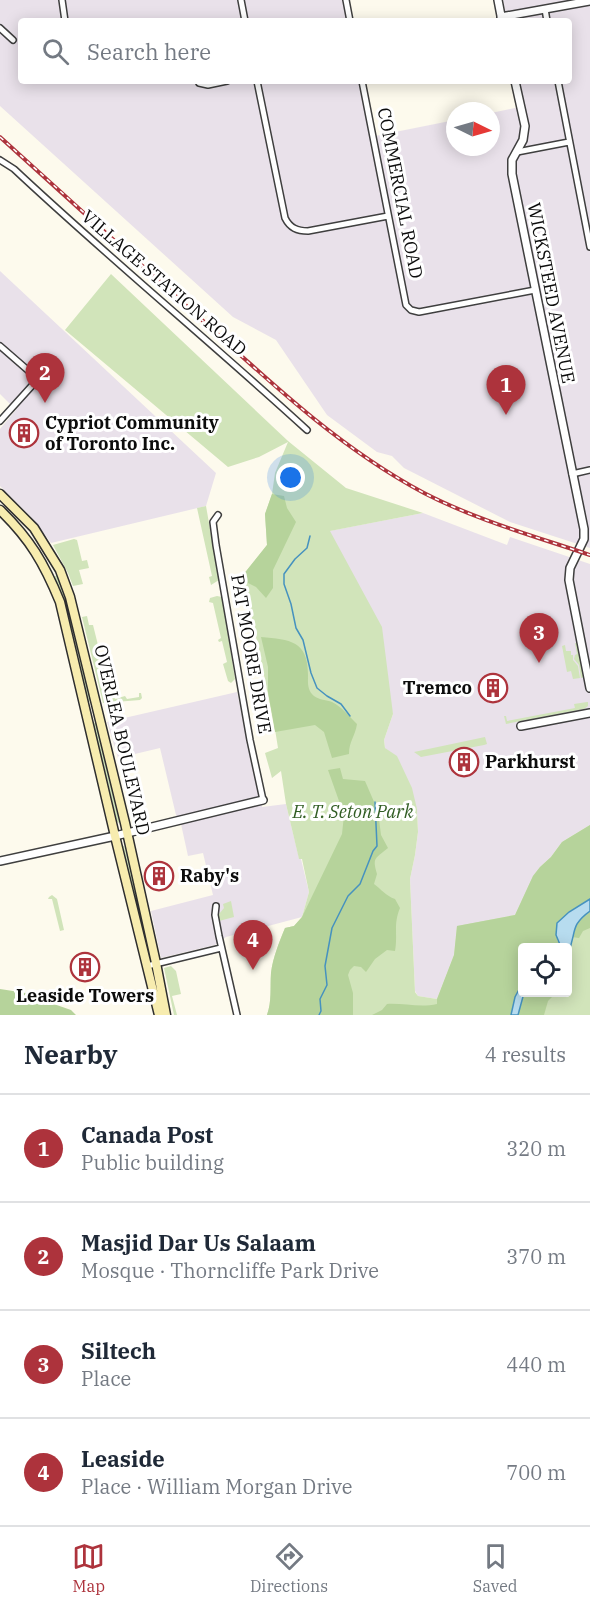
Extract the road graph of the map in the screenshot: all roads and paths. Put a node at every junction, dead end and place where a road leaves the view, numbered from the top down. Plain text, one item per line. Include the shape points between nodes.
1 (62, 0) edge
2 (241, 0) edge
3 (346, 0) edge
4 (498, 0) edge
5 (590, 1) edge
6 (545, 9) junction
7 (65, 18) edge
8 (244, 18) edge
9 (349, 18) edge
10 (502, 18) edge
11 (506, 18) edge
12 (546, 18) edge
13 (0, 28) edge
14 (13, 40) dead end
15 (258, 84) edge
16 (363, 84) edge
17 (516, 84) edge
18 (559, 84) edge
19 (569, 142) junction
20 (517, 152) junction
21 (0, 160) edge
22 (388, 216) junction
23 (590, 247) edge
24 (536, 290) junction
25 (0, 346) edge
26 (0, 421) edge
27 (307, 430) dead end
28 (590, 470) edge
29 (572, 474) junction
30 (0, 494) edge
31 (0, 510) edge
32 (218, 515) dead end
33 (590, 688) edge
34 (590, 713) edge
35 (521, 726) dead end
36 (263, 800) joint
37 (127, 833) junction
38 (115, 836) junction
39 (0, 861) edge
40 (216, 906) dead end
41 (221, 948) junction
42 (156, 963) junction
43 (147, 966) junction
44 (159, 1015) edge
45 (166, 1015) edge
46 (237, 1015) edge

1 - 7 street
2 - 8 street
3 - 9 street
4 - 10 street
5 - 6 street
6 - 11 street
6 - 12 street
13 - 14 street
15 - 22 street via 285,218 290,226 308,231
16 - 22 street, COMMERCIAL ROAD
17 - 20 street, WICKSTEED AVENUE via 525,126
18 - 19 street
19 - 20 street
19 - 23 street
20 - 24 street, WICKSTEED AVENUE via 512,160 512,174
21 - 27 street, VILLAGE STATION ROAD
22 - 24 street, COMMERCIAL ROAD via 406,305 411,310 419,312
24 - 29 street, WICKSTEED AVENUE
25 - 26 street via 38,379
28 - 29 street
29 - 33 street, WICKSTEED AVENUE via 585,535 570,568 569,580
30 - 37 main road, OVERLEA BOULEVARD via 34,528 60,570 70,597
31 - 38 main road, OVERLEA BOULEVARD via 29,541 60,602
32 - 36 street, PAT MOORE DRIVE via 213,522 216,545
34 - 35 street
36 - 37 street
37 - 38 street
37 - 42 main road, OVERLEA BOULEVARD
38 - 39 street
38 - 43 main road, OVERLEA BOULEVARD
40 - 41 street
41 - 42 street
41 - 46 street
42 - 43 street
42 - 45 main road, OVERLEA BOULEVARD
43 - 44 main road, OVERLEA BOULEVARD

